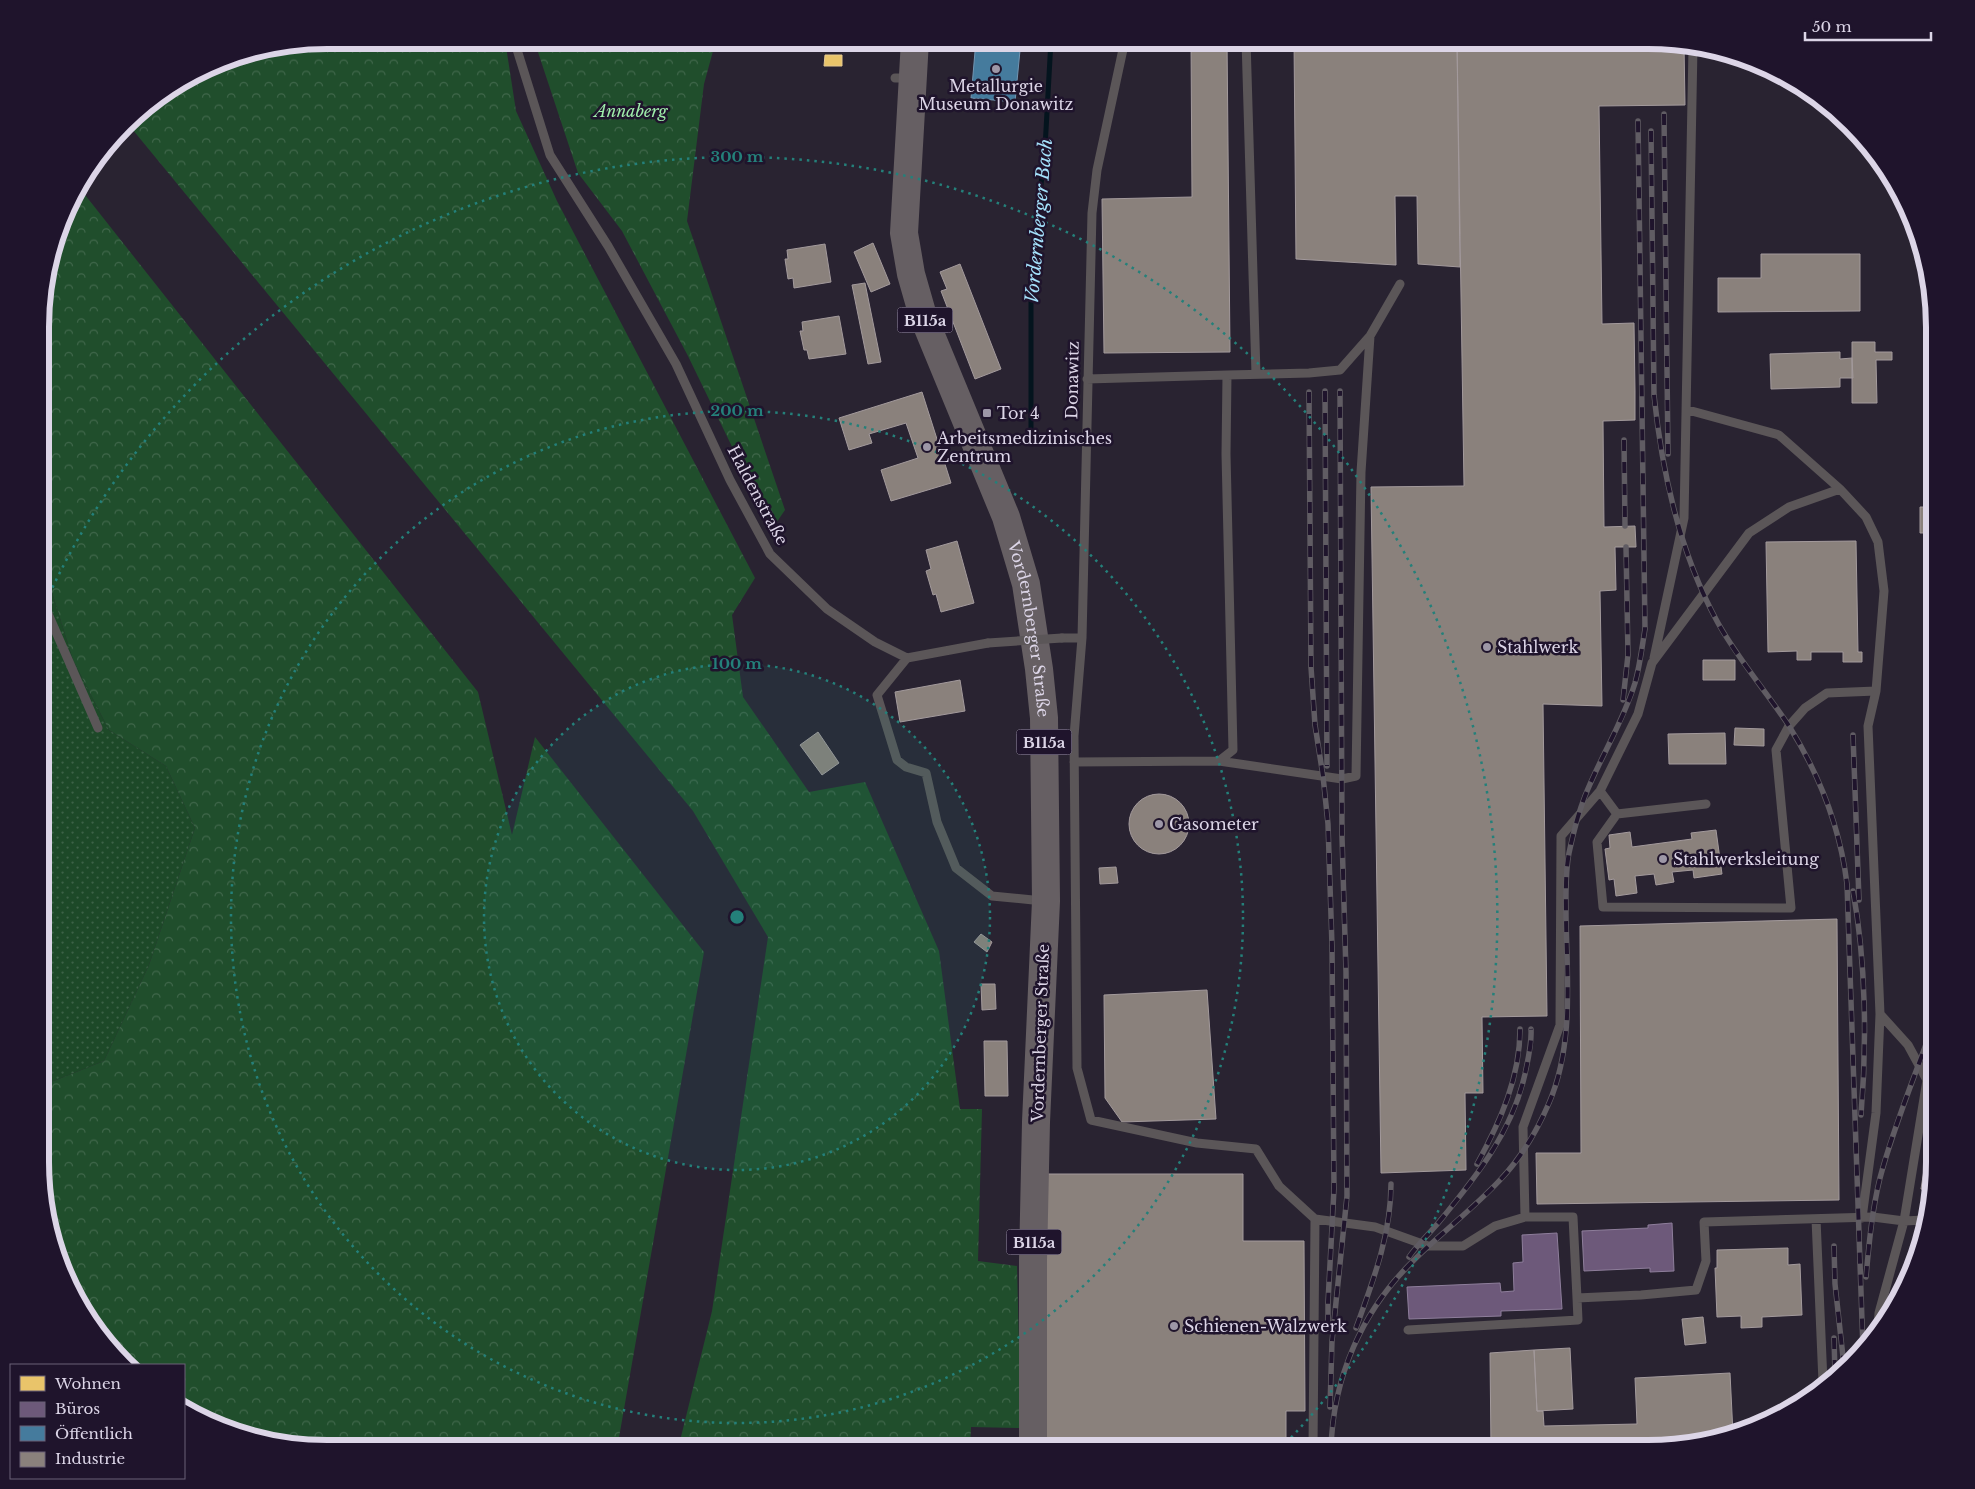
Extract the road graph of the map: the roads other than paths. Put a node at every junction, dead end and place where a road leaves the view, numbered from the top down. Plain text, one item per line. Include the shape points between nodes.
1 (517, 49) edge
2 (912, 49) edge
3 (1123, 49) edge
4 (1246, 49) edge
5 (1693, 52) edge
6 (1400, 284) dead end
7 (1370, 336) junction
8 (1256, 374) junction
9 (1227, 375) junction
10 (1087, 379) junction
11 (1688, 410) junction
12 (1840, 489) junction
13 (49, 616) edge
14 (1082, 638) junction
15 (907, 658) junction
16 (1652, 663) junction
17 (1876, 691) junction
18 (98, 728) dead end
19 (1219, 761) junction
20 (1074, 762) junction
21 (1600, 790) junction
22 (1706, 804) dead end
23 (1617, 814) junction
24 (1046, 901) junction
25 (1880, 1014) junction
26 (1926, 1080) joint
27 (1525, 1217) junction
28 (1862, 1218) junction
29 (1315, 1219) junction
30 (1816, 1219) junction
31 (1904, 1220) junction
32 (1920, 1220) edge
33 (1577, 1298) junction
34 (1878, 1318) edge
35 (1408, 1330) dead end
36 (1823, 1378) edge
37 (1033, 1440) edge
38 (1313, 1440) edge

1 - 15 lane, Haldenstraße via 550,155 608,246 676,364 730,480 770,554 828,609 876,642
2 - 24 main road, Vordernberger Straße / B115a via 904,78 904,233 923,316 1006,517 1026,584 1044,718
3 - 10 lane, Donawitz via 1097,170 1092,213
4 - 8 lane
5 - 11 lane
6 - 7 lane
7 - 8 lane via 1340,370 1309,374
7 - 19 lane via 1361,472 1356,776 1342,779
8 - 9 lane
9 - 10 lane
9 - 19 lane via 1233,750
10 - 14 lane, Donawitz
11 - 12 lane via 1779,435
11 - 16 lane via 1684,518
12 - 16 lane via 1789,507 1749,532
12 - 17 lane via 1866,517 1878,542 1884,591
13 - 18 lane
14 - 15 lane, bridge via 988,643
14 - 20 lane, Donawitz
15 - 24 lane via 877,695 897,760 906,767 926,773 937,822 956,868 992,896
16 - 21 lane via 1638,714
17 - 23 lane via 1827,693 1794,720 1776,750 1791,908 1603,907 1597,842
17 - 25 lane via 1868,726
19 - 20 lane
20 - 29 lane, Donawitz via 1077,1068 1091,1120 1197,1143 1256,1149 1279,1186
21 - 23 lane
21 - 27 lane via 1561,836 1560,1025 1523,1126
22 - 23 lane
24 - 37 main road, Vordernberger Straße / B115a via 1033,1260
25 - 26 lane via 1908,1045
25 - 28 lane via 1876,1113
26 - 31 lane
27 - 29 lane via 1495,1226 1463,1246 1428,1246 1375,1227
27 - 33 lane via 1573,1217
28 - 30 lane
28 - 31 lane
29 - 38 lane
30 - 33 lane via 1704,1222 1706,1261 1696,1290
30 - 36 lane
31 - 32 lane
31 - 34 lane
33 - 35 lane via 1578,1320

